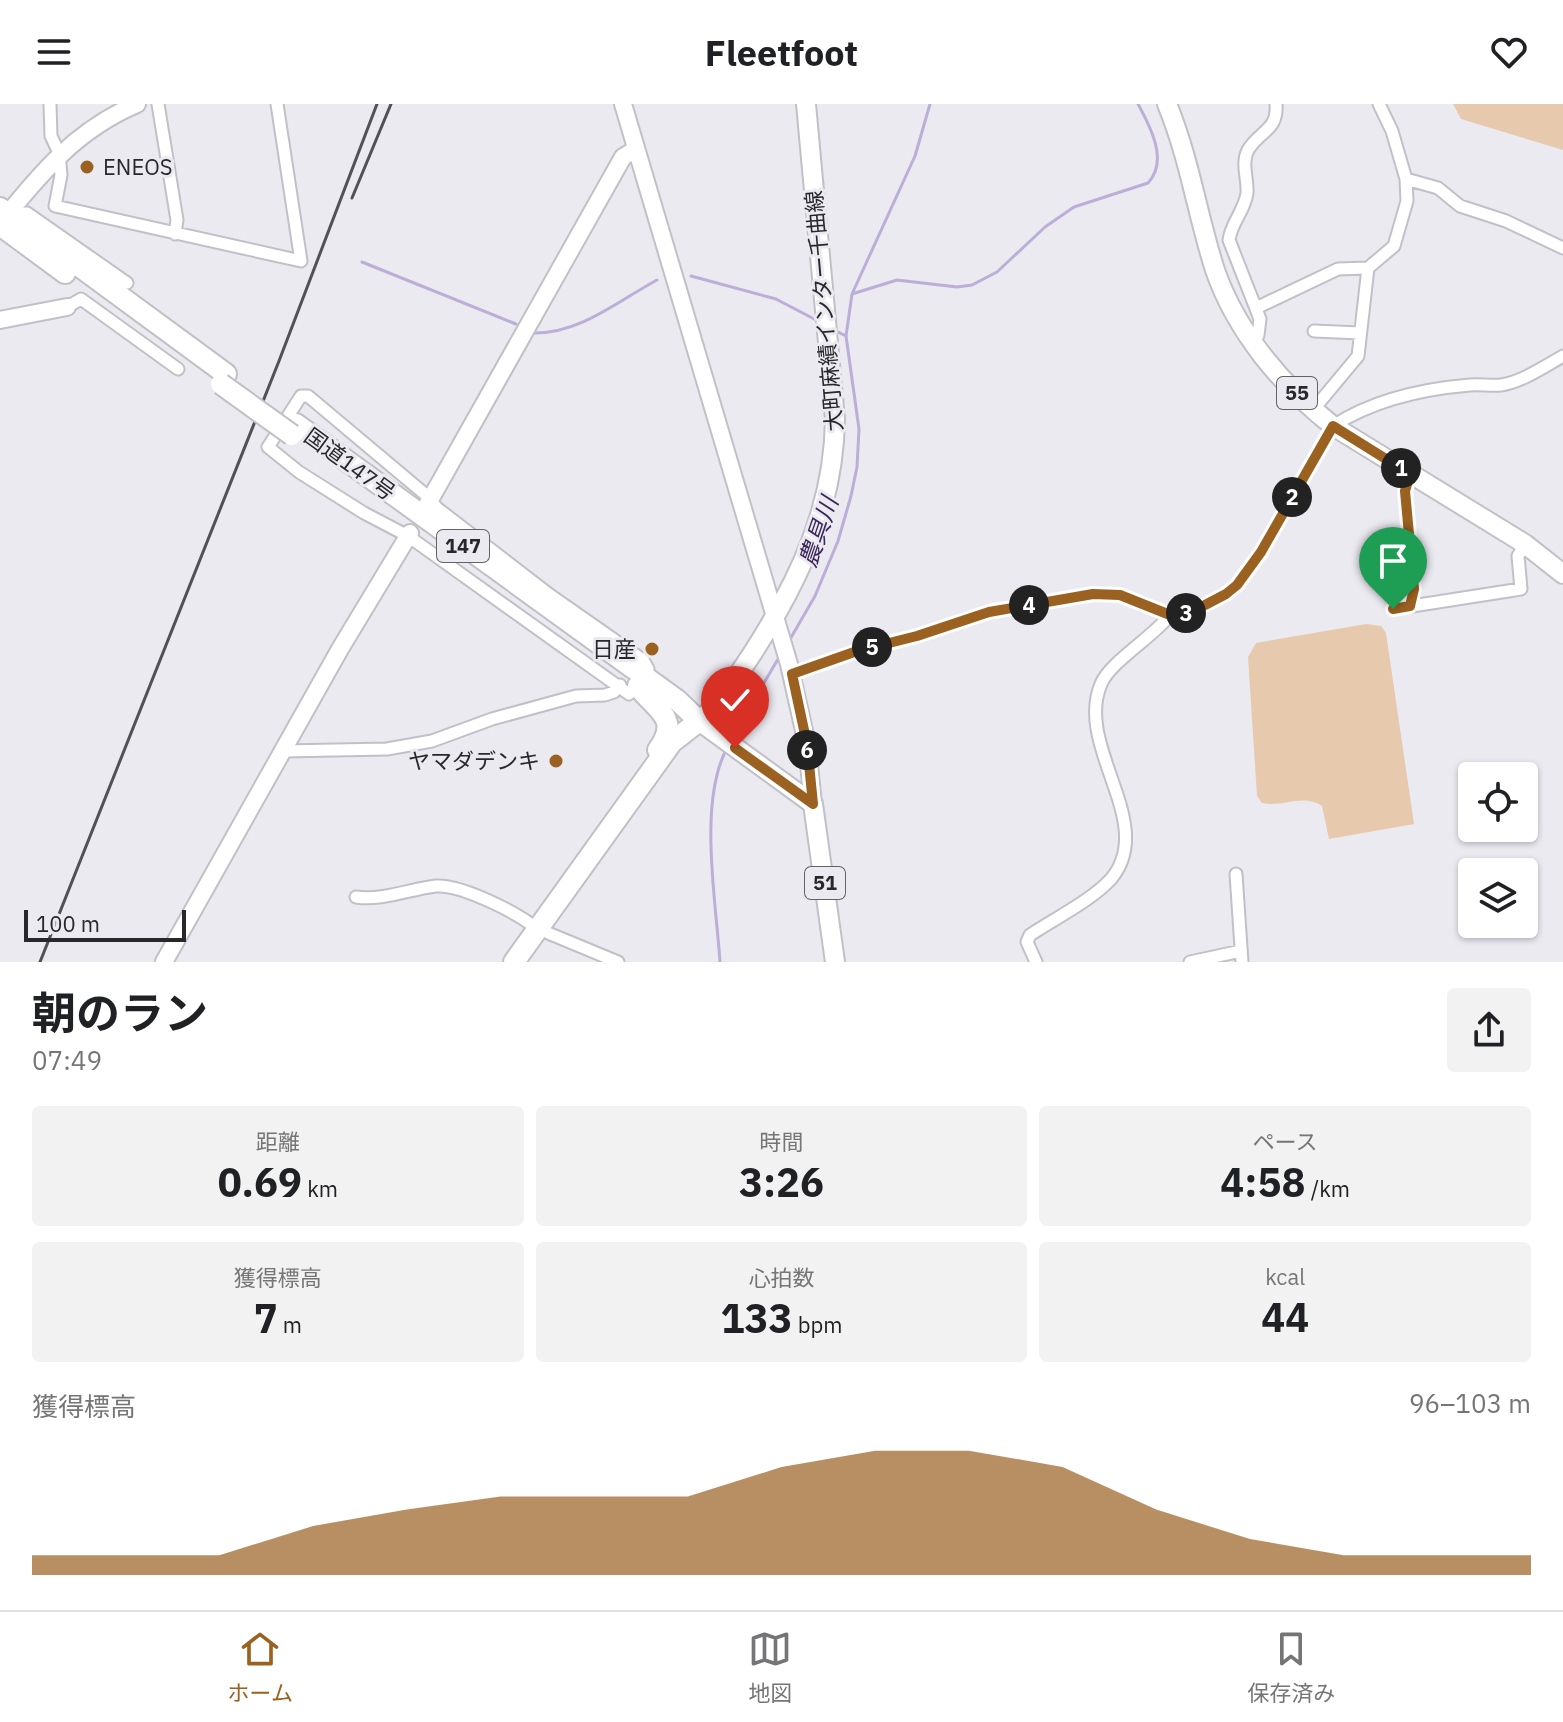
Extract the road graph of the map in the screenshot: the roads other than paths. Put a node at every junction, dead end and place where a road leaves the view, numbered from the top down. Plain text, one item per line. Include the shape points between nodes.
1 (50, 104) edge
2 (137, 104) edge
3 (158, 104) edge
4 (277, 104) edge
5 (623, 104) edge
6 (806, 104) edge
7 (1167, 104) edge
8 (1276, 104) edge
9 (1379, 104) edge
10 (636, 149) junction
11 (59, 153) junction
12 (1406, 179) junction
13 (2, 218) edge
14 (175, 234) junction
15 (1563, 248) edge
16 (1368, 268) junction
17 (127, 283) dead end
18 (67, 307) joint
19 (1256, 308) junction
20 (0, 320) edge
21 (1314, 331) dead end
22 (1360, 333) junction
23 (1254, 344) junction
24 (1563, 356) edge
25 (178, 369) dead end
26 (1313, 410) junction
27 (1333, 426) junction
28 (1410, 474) junction
29 (428, 504) junction
30 (409, 534) junction
31 (1525, 544) junction
32 (1563, 574) edge
33 (1410, 606) junction
34 (1393, 609) dead end
35 (1170, 615) junction
36 (777, 622) junction
37 (790, 667) junction
38 (634, 683) junction
39 (707, 728) junction
40 (283, 751) junction
41 (637, 788) junction
42 (813, 804) junction
43 (1236, 874) dead end
44 (356, 897) dead end
45 (543, 931) junction
46 (1241, 956) edge
47 (164, 962) edge
48 (514, 962) edge
49 (528, 962) edge
50 (618, 962) edge
51 (835, 962) edge
52 (1036, 962) edge
53 (1190, 962) edge

1 - 11 street via 51,136
2 - 11 street
3 - 14 street
4 - 14 street via 301,261
5 - 10 street
6 - 36 main road, 大町麻績インター千曲線 via 835,443 816,532
7 - 23 main road, 55 via 1190,168 1216,274
8 - 19 street via 1274,123 1247,152 1247,192 1229,240
9 - 12 street
10 - 29 street via 623,157
10 - 36 street
11 - 13 street
11 - 14 street via 55,206
12 - 15 street via 1438,188 1460,206
12 - 16 street via 1407,201 1394,246
13 - 17 street via 27,213
13 - 38 highway, 国道147号 / 147
16 - 19 street via 1338,269
16 - 22 street
18 - 20 street
18 - 25 street via 81,299
19 - 23 street via 1260,327
21 - 22 street
22 - 26 street via 1358,356
23 - 26 main road, 55
24 - 27 street via 1503,385 1435,389 1384,401
26 - 27 main road, 55
27 - 28 main road, 55
27 - 35 street via 1237,585 1205,605
28 - 31 main road, 55
28 - 33 street via 1405,491 1414,589
29 - 30 street via 308,396 301,396 268,447 364,513
29 - 38 street via 643,660 648,669
30 - 38 street
30 - 40 street
31 - 32 main road, 55
31 - 33 street via 1518,556 1521,589
33 - 34 street
35 - 37 street via 1120,595 1093,594 989,612
35 - 52 street via 1109,670 1097,694 1100,749 1125,830 1119,866 1100,889 1030,935 1027,942
36 - 37 street
36 - 39 main road, 大町麻績インター千曲線
37 - 42 street via 807,744
38 - 39 highway, 国道147号 / 147 via 677,700
38 - 40 street via 605,695 576,696 492,719 432,741 387,749
38 - 41 highway, 147 via 663,711 667,737
39 - 41 highway, 147 via 672,742
39 - 42 main road
39 - 45 highway, 147
40 - 47 street
41 - 45 highway, 147
42 - 51 main road, 51
43 - 46 street
44 - 45 street via 443,886 490,901
45 - 48 highway, 147
45 - 49 highway, 147
45 - 50 street
46 - 53 street

